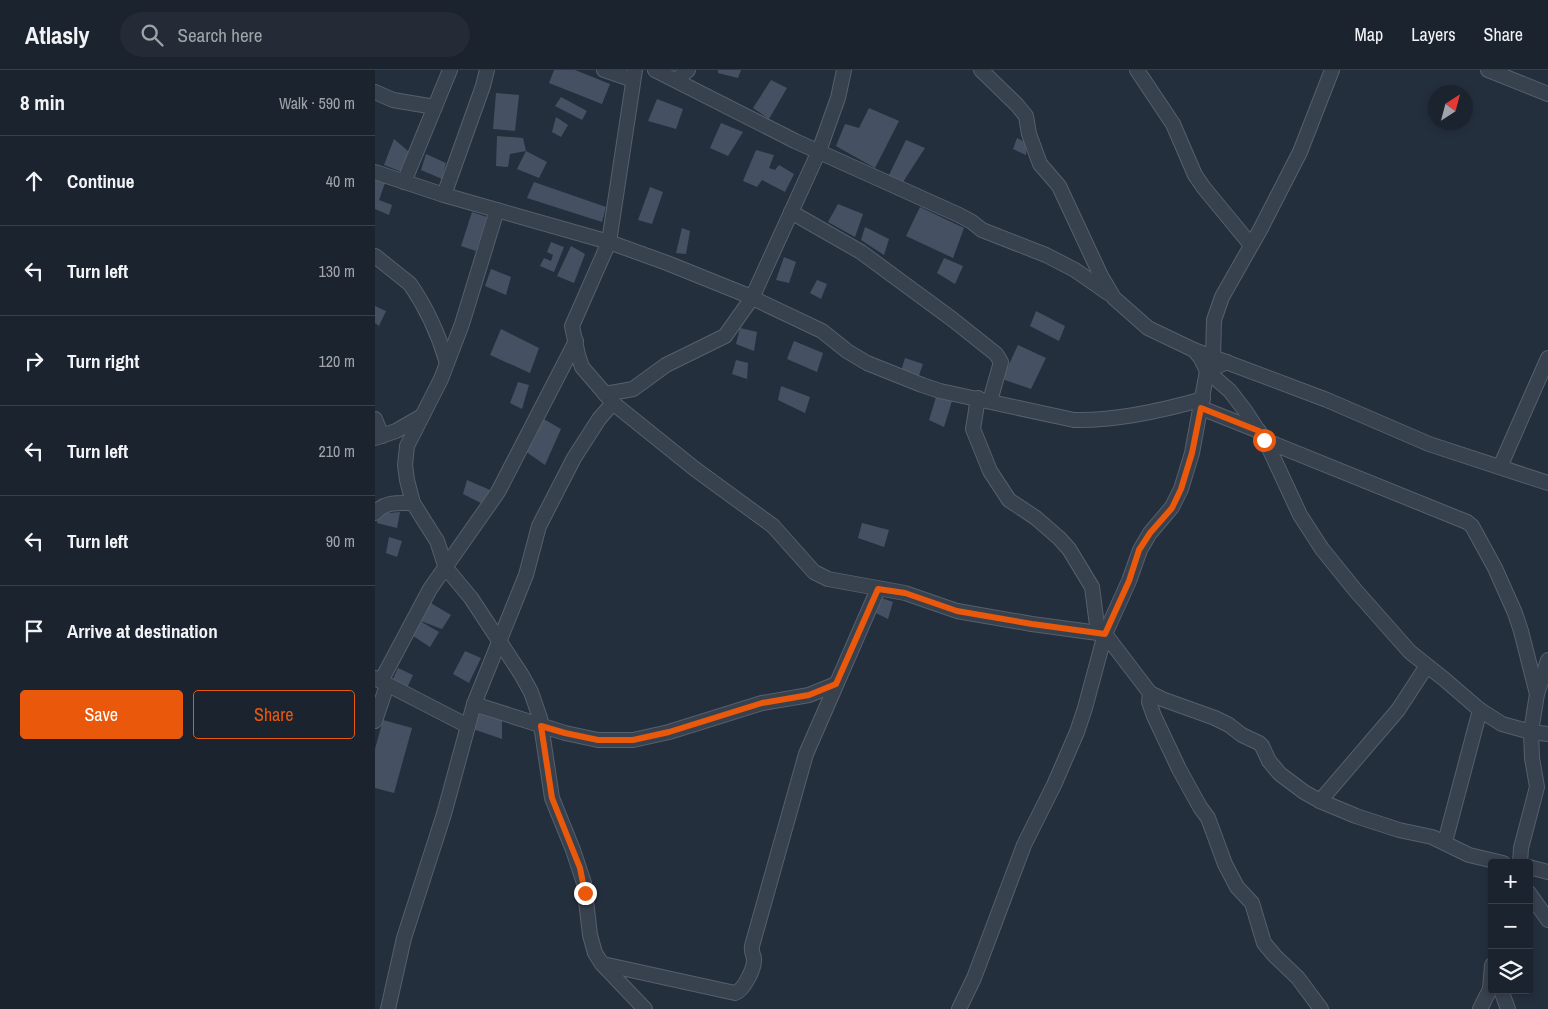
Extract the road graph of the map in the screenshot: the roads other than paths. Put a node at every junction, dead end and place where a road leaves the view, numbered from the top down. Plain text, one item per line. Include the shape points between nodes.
1 (450, 70) edge
2 (487, 70) edge
3 (604, 70) edge
4 (655, 70) edge
5 (688, 70) edge
6 (844, 70) edge
7 (981, 70) edge
8 (1137, 70) edge
9 (1332, 70) edge
10 (1488, 70) edge
11 (634, 75) edge
12 (676, 80) junction
13 (375, 92) edge
14 (1548, 94) edge
15 (435, 107) junction
16 (819, 151) junction
17 (375, 172) edge
18 (404, 182) junction
19 (444, 195) junction
20 (497, 210) junction
21 (791, 212) junction
22 (609, 242) junction
23 (1251, 245) junction
24 (375, 256) edge
25 (752, 298) junction
26 (1114, 298) junction
27 (576, 341) junction
28 (1195, 350) junction
29 (1213, 356) junction
30 (1227, 362) junction
31 (447, 363) junction
32 (1547, 363) edge
33 (1207, 371) junction
34 (609, 399) junction
35 (984, 400) junction
36 (1202, 404) junction
37 (422, 416) junction
38 (375, 419) edge
39 (1261, 436) junction
40 (377, 437) edge
41 (1500, 467) junction
42 (1548, 483) edge
43 (413, 503) junction
44 (375, 513) edge
45 (446, 568) junction
46 (878, 589) junction
47 (1101, 634) junction
48 (500, 640) junction
49 (1548, 660) edge
50 (1426, 667) junction
51 (381, 682) edge
52 (836, 684) junction
53 (1150, 693) junction
54 (1537, 694) junction
55 (474, 704) junction
56 (1480, 710) junction
57 (375, 721) edge
58 (468, 726) junction
59 (541, 726) junction
60 (1531, 732) junction
61 (1548, 734) edge
62 (1321, 801) junction
63 (1445, 842) junction
64 (1488, 859) edge
65 (1520, 859) edge
66 (1533, 868) edge
67 (1548, 872) edge
68 (1533, 899) edge
69 (1548, 920) edge
70 (602, 964) junction
71 (1488, 993) edge
72 (1502, 994) edge
73 (388, 1009) edge
74 (645, 1009) edge
75 (959, 1009) edge
76 (1321, 1009) edge
77 (1480, 1009) edge
78 (1508, 1009) edge

1 - 15 street
2 - 19 street
3 - 11 street
4 - 12 street
5 - 12 street
6 - 16 street via 838,98
7 - 26 street via 1025,116 1040,164 1059,186
8 - 23 street via 1173,124 1195,175
9 - 23 street via 1300,152
10 - 14 street
11 - 22 street
12 - 16 street
13 - 15 street via 393,100
15 - 18 street
16 - 21 street
16 - 26 street via 959,215 983,230 1046,255 1086,276
17 - 18 street
18 - 19 street
19 - 20 street
20 - 22 street
20 - 31 street
21 - 25 street
21 - 35 street via 861,252 996,354 1001,362
22 - 25 street
22 - 27 street via 572,326
23 - 29 street via 1217,308
24 - 31 street via 414,289
25 - 34 street via 725,336 666,365 633,389
25 - 35 street via 822,331 867,363 922,385
26 - 28 street via 1148,328
27 - 34 street via 583,367
27 - 45 street via 498,492
28 - 29 street
28 - 33 street
29 - 30 street
30 - 33 street
30 - 41 street via 1429,444
31 - 37 street
32 - 41 street
33 - 36 street
33 - 39 street via 1230,391
34 - 46 street via 695,469 773,526 814,572 828,579
34 - 48 street via 543,516 526,575
35 - 36 street via 1074,420
35 - 47 street via 973,429 990,470 1009,500 1036,518 1069,550 1091,587
36 - 39 street
36 - 47 street via 1181,489 1172,508 1139,550 1129,581
37 - 40 street via 396,431
37 - 43 street via 405,455
38 - 40 street
39 - 50 street via 1300,516 1322,549 1393,634
39 - 54 street via 1473,526 1515,613
41 - 42 street
43 - 44 street via 383,506
43 - 45 street via 437,541
45 - 48 street
45 - 51 street via 424,600
46 - 47 street via 905,593 957,611
46 - 52 street
47 - 53 street
47 - 75 street via 1077,732 1024,845 974,978
48 - 55 street
48 - 59 street via 531,692
49 - 54 street
50 - 56 street
50 - 62 street via 1391,718
51 - 57 street
51 - 58 street
52 - 59 street via 809,695 762,703 633,740 598,740
52 - 70 street via 799,775 752,946 754,963 741,992
53 - 62 street via 1229,724 1242,736 1259,743 1280,774
53 - 76 street via 1149,702 1154,716 1179,769 1209,818 1237,888 1252,903 1264,943 1298,978
54 - 60 street
55 - 58 street
55 - 59 street
56 - 60 street via 1503,724
56 - 63 street
58 - 73 street via 404,938
59 - 70 street via 552,798 580,868 590,935
60 - 61 street
60 - 65 street via 1537,786
62 - 63 street via 1356,816
63 - 64 street via 1469,855
66 - 67 street
68 - 69 street
70 - 74 street
71 - 77 street
72 - 78 street

